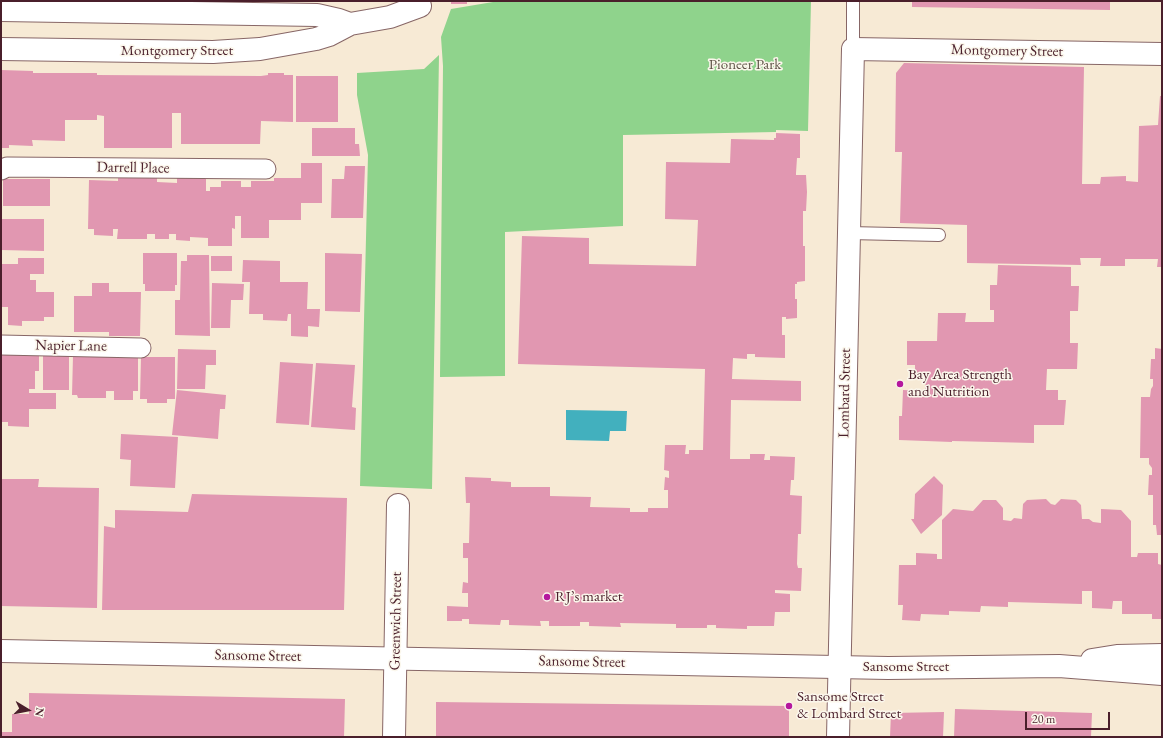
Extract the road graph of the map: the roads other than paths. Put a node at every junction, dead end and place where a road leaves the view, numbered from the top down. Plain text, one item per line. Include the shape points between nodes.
1 (853, 1) edge
2 (420, 6) dead end
3 (1, 10) edge
4 (350, 24) junction
5 (853, 49) junction
6 (1, 50) edge
7 (1162, 54) edge
8 (266, 169) dead end
9 (1, 170) edge
10 (849, 233) junction
11 (939, 235) dead end
12 (1, 345) edge
13 (141, 348) dead end
14 (398, 505) dead end
15 (1, 651) edge
16 (1162, 655) edge
17 (396, 659) junction
18 (1059, 666) junction
19 (839, 667) junction
20 (1162, 674) edge
21 (394, 737) edge
22 (838, 737) edge

1 - 5 lane
2 - 4 street, Montgomery Street via 390,17
3 - 4 street, Montgomery Street via 317,15
4 - 6 street, Montgomery Street via 316,39 236,51
5 - 7 street, Montgomery Street
5 - 10 street, Lombard Street
8 - 9 street, Darrell Place via 7,167
10 - 11 lane
10 - 19 street, Lombard Street
12 - 13 street, Napier Lane
14 - 17 street, Greenwich Street
15 - 17 street, Sansome Street
16 - 18 street via 1117,656
17 - 19 street, Sansome Street
17 - 21 street, Greenwich Street
18 - 19 street, Sansome Street
18 - 20 street, Sansome Street
19 - 22 street, Lombard Street

